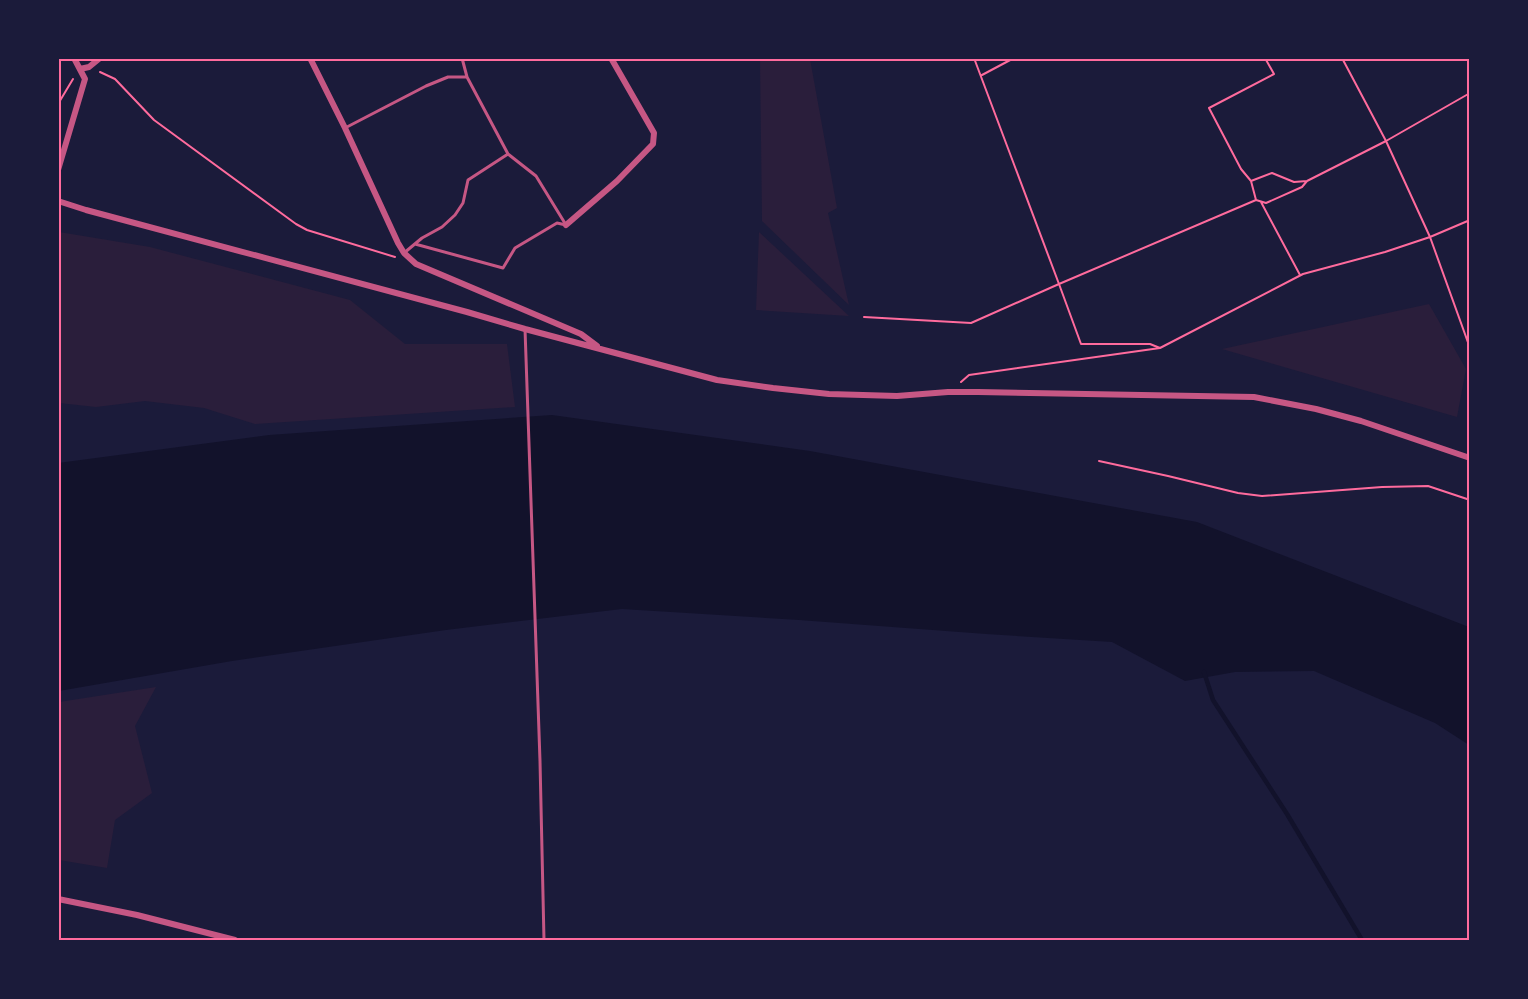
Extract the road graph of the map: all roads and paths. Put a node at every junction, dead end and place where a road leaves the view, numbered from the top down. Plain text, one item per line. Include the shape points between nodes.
1 (74, 58) edge
2 (100, 58) edge
3 (310, 58) edge
4 (462, 58) edge
5 (611, 58) edge
6 (974, 58) edge
7 (1014, 58) edge
8 (1265, 58) edge
9 (1342, 58) edge
10 (89, 68) junction
11 (80, 69) junction
12 (981, 75) junction
13 (467, 77) junction
14 (1470, 93) edge
15 (58, 104) edge
16 (345, 128) junction
17 (1386, 141) junction
18 (508, 154) junction
19 (58, 170) edge
20 (1251, 181) junction
21 (1307, 181) junction
22 (1256, 200) junction
23 (58, 201) edge
24 (1261, 202) junction
25 (1470, 220) edge
26 (566, 225) junction
27 (1430, 237) junction
28 (415, 244) junction
29 (404, 253) junction
30 (394, 257) dead end
31 (1300, 275) junction
32 (1059, 284) junction
33 (864, 317) dead end
34 (525, 329) junction
35 (1160, 348) junction
36 (1470, 348) edge
37 (600, 349) junction
38 (948, 392) junction
39 (1470, 458) edge
40 (1099, 461) dead end
41 (1470, 500) edge
42 (58, 899) edge
43 (235, 940) edge
44 (544, 940) edge

1 - 11 street
2 - 10 street
3 - 16 street
4 - 13 lane
5 - 26 street via 654,133 653,144
6 - 12 path
7 - 12 path
8 - 20 path via 1274,74 1209,108
9 - 17 path
10 - 11 street
10 - 30 path via 116,79 154,120 296,224
11 - 15 path
11 - 19 street via 85,79
12 - 32 path
13 - 16 lane via 448,77 426,86
13 - 18 lane
14 - 17 path
16 - 29 street
17 - 21 path
17 - 27 path
18 - 26 lane via 536,176
18 - 28 lane via 468,180 463,203 455,215
20 - 21 path via 1272,173 1294,182
20 - 22 path
21 - 24 path
22 - 24 path
22 - 32 path
23 - 34 street
24 - 31 path
25 - 27 path
26 - 28 lane via 557,223 514,248 503,268
27 - 31 path
27 - 36 path
28 - 29 lane
29 - 37 street via 416,264 581,334
31 - 35 path
32 - 33 path via 971,323
32 - 35 path via 1081,344 1150,344
34 - 37 street
34 - 44 lane
35 - 38 path via 969,375
37 - 38 street via 717,380 772,388 852,395
38 - 39 street via 1254,396 1361,421
40 - 41 path via 1262,496 1428,486
42 - 43 street

